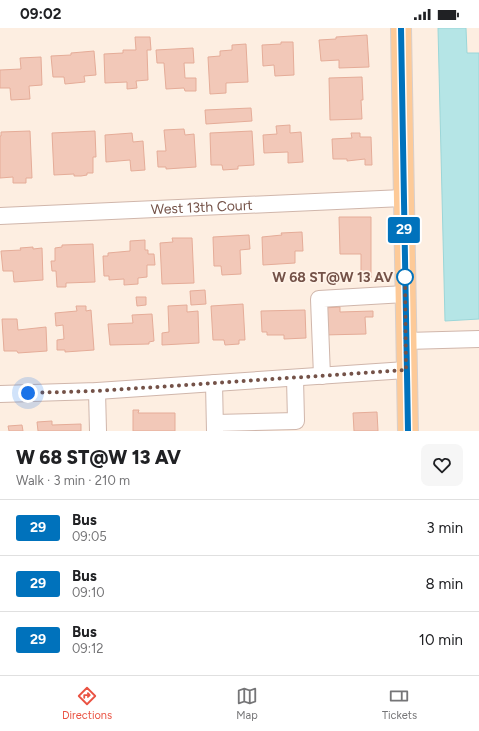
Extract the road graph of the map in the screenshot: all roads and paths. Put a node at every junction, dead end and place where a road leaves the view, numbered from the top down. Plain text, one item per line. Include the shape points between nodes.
1 (400, 28) edge
2 (403, 198) junction
3 (0, 216) edge
4 (405, 294) junction
5 (479, 339) edge
6 (406, 340) junction
7 (406, 370) junction
8 (322, 376) junction
9 (295, 378) junction
10 (214, 383) junction
11 (97, 391) junction
12 (0, 394) edge
13 (215, 427) edge
14 (98, 431) edge
15 (408, 431) edge

1 - 2 main road
2 - 3 street, West 13th Court
2 - 4 main road
4 - 6 main road
4 - 8 street via 319,299
5 - 6 street
6 - 7 main road
7 - 8 street
7 - 15 main road
8 - 9 street
9 - 10 street
9 - 13 street via 296,421
10 - 11 street
10 - 13 street
11 - 12 street
11 - 14 street

